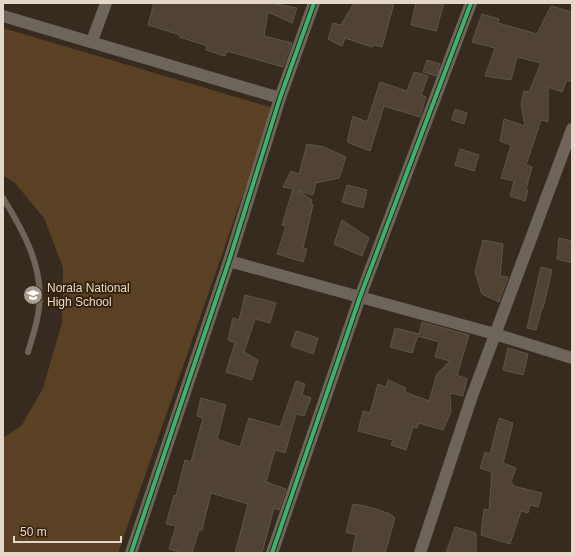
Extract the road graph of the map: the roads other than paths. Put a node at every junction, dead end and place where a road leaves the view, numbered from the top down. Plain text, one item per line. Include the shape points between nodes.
1 (106, 3) edge
2 (314, 3) edge
3 (471, 3) edge
4 (3, 16) edge
5 (92, 41) junction
6 (280, 98) junction
7 (572, 129) edge
8 (3, 198) edge
9 (229, 261) junction
10 (360, 297) junction
11 (495, 334) junction
12 (28, 352) dead end
13 (572, 358) edge
14 (131, 553) edge
15 (272, 553) edge
16 (420, 553) edge

1 - 5 street
2 - 6 street
3 - 10 street
4 - 5 street
5 - 6 street
6 - 9 street
7 - 11 street
8 - 12 lane via 32,252 39,280 39,307
9 - 10 street
9 - 14 street
10 - 11 street
10 - 15 street
11 - 13 street
11 - 16 street

